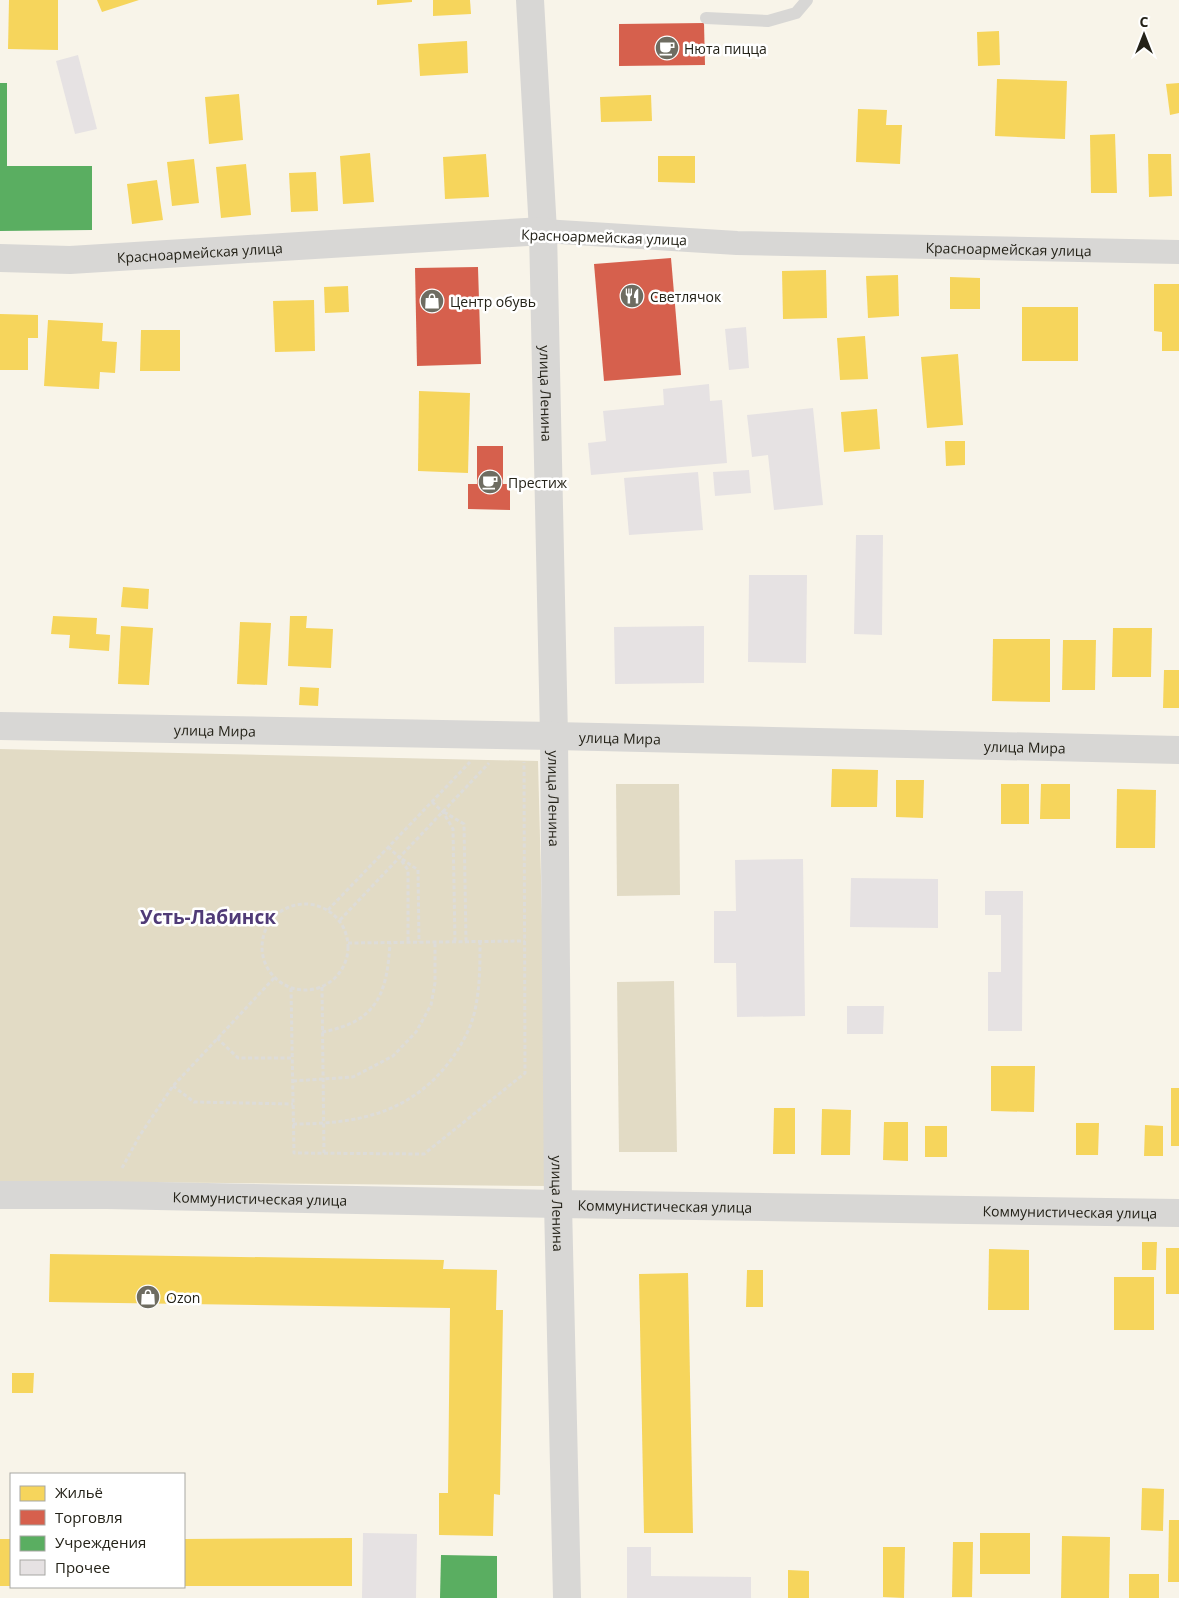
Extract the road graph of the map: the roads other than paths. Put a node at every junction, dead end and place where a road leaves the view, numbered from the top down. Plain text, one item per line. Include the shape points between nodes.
1 (530, 0) edge
2 (807, 0) edge
3 (706, 18) dead end
4 (543, 231) junction
5 (1179, 252) edge
6 (0, 258) edge
7 (0, 726) edge
8 (554, 736) junction
9 (1179, 750) edge
10 (0, 1195) edge
11 (558, 1204) junction
12 (1179, 1214) edge
13 (566, 1598) edge

1 - 4 street, улица Ленина
2 - 3 lane via 796,13 768,20
4 - 5 street, Красноармейская улица via 737,244
4 - 6 street, Красноармейская улица via 70,260
4 - 8 street, улица Ленина
7 - 8 street, улица Мира
8 - 9 street, улица Мира
8 - 11 street, улица Ленина
10 - 11 street, Коммунистическая улица
11 - 12 street, Коммунистическая улица
11 - 13 street, улица Ленина

